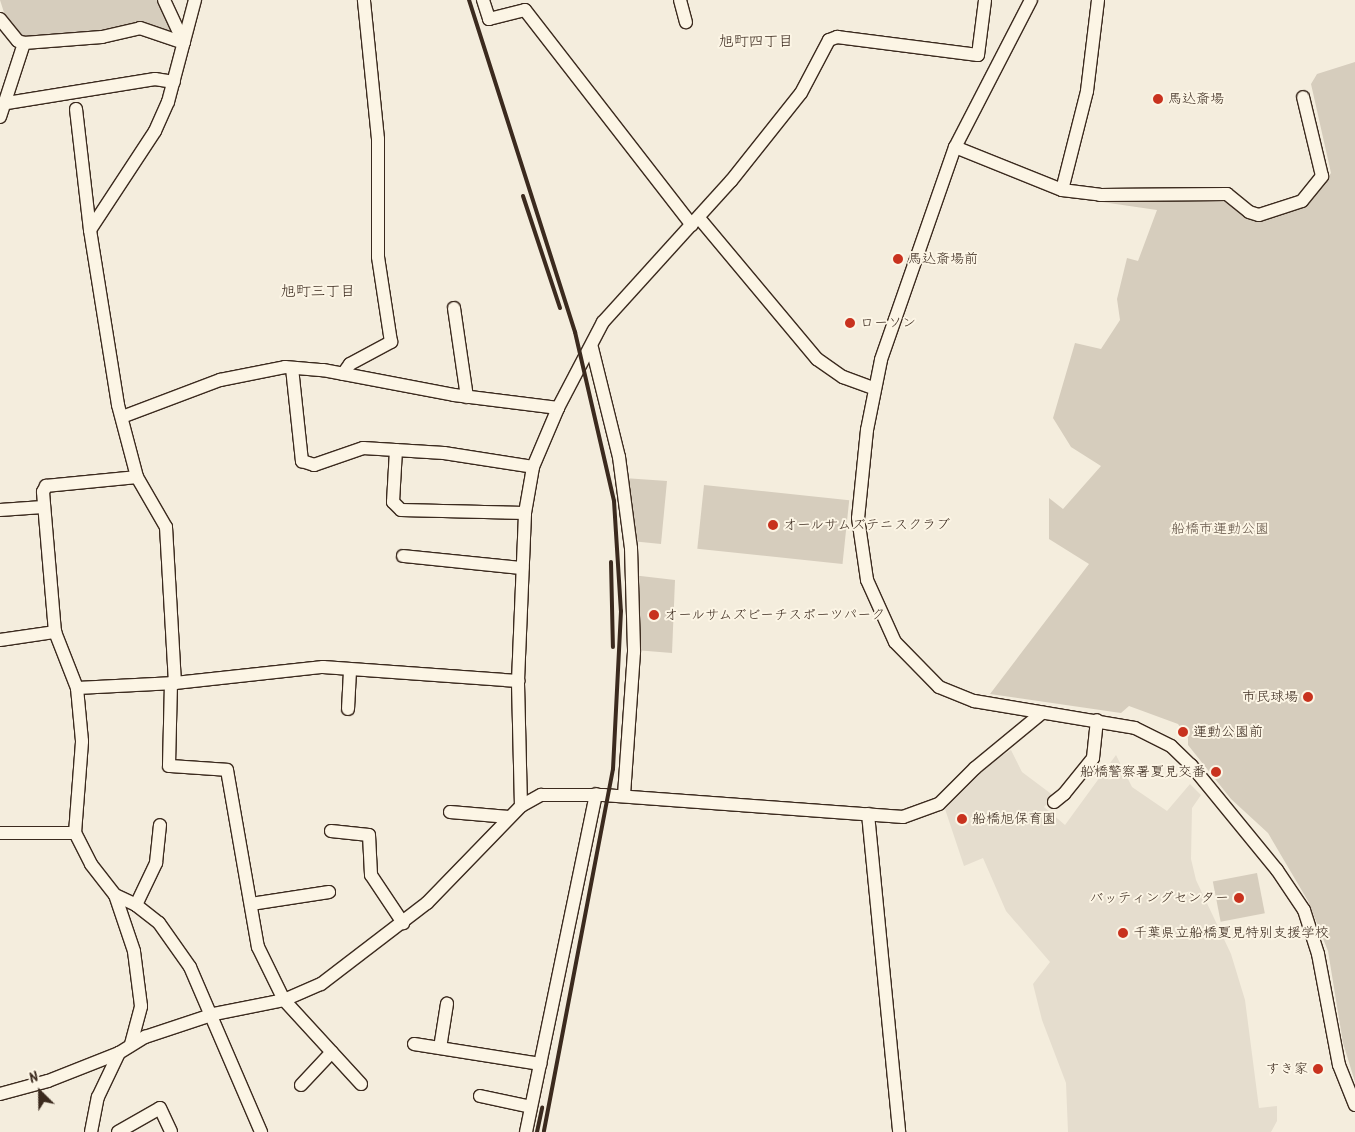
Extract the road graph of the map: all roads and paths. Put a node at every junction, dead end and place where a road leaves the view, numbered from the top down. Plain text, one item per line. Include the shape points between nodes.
1 (164, 0) edge
2 (195, 0) edge
3 (364, 0) edge
4 (482, 0) edge
5 (680, 0) edge
6 (985, 0) edge
7 (1031, 0) edge
8 (1098, 0) edge
9 (0, 19) edge
10 (686, 22) dead end
11 (24, 43) junction
12 (184, 43) junction
13 (174, 82) junction
14 (1303, 97) dead end
15 (7, 103) junction
16 (76, 109) dead end
17 (0, 117) edge
18 (955, 147) junction
19 (1062, 190) junction
20 (695, 222) junction
21 (90, 230) junction
22 (454, 308) dead end
23 (592, 348) junction
24 (292, 368) junction
25 (343, 374) junction
26 (874, 388) junction
27 (467, 397) junction
28 (558, 408) junction
29 (122, 417) junction
30 (396, 450) junction
31 (533, 467) junction
32 (137, 477) junction
33 (42, 506) junction
34 (0, 510) edge
35 (525, 512) junction
36 (403, 556) dead end
37 (522, 568) junction
38 (55, 632) junction
39 (0, 640) edge
40 (350, 670) junction
41 (518, 682) junction
42 (173, 683) junction
43 (77, 688) junction
44 (348, 709) dead end
45 (1042, 713) junction
46 (1098, 720) junction
47 (596, 794) junction
48 (624, 796) junction
49 (1054, 802) dead end
50 (521, 806) junction
51 (450, 812) dead end
52 (868, 814) junction
53 (509, 817) junction
54 (160, 825) dead end
55 (331, 831) dead end
56 (0, 833) edge
57 (75, 833) junction
58 (329, 892) dead end
59 (115, 895) junction
60 (251, 904) junction
61 (136, 905) junction
62 (403, 923) junction
63 (284, 1000) junction
64 (446, 1004) dead end
65 (214, 1014) junction
66 (131, 1044) junction
67 (414, 1044) dead end
68 (440, 1048) junction
69 (332, 1052) junction
70 (119, 1053) junction
71 (540, 1064) junction
72 (361, 1084) dead end
73 (301, 1085) dead end
74 (0, 1094) edge
75 (480, 1096) dead end
76 (1355, 1104) edge
77 (531, 1106) junction
78 (91, 1132) edge
79 (118, 1132) edge
80 (171, 1132) edge
81 (261, 1132) edge
82 (526, 1132) edge
83 (899, 1132) edge

1 - 12 street
2 - 12 street
3 - 25 street via 378,139 378,257 391,342 350,364
4 - 20 street via 489,19 525,10
5 - 10 street
6 - 20 street via 978,55 837,37 829,40 801,93
7 - 18 street
8 - 19 street via 1087,91
9 - 11 street via 18,41
11 - 12 street via 102,36 140,28
11 - 15 street
12 - 13 street
13 - 15 street via 155,79
13 - 21 street via 154,131
14 - 19 street via 1322,176 1302,201 1277,211 1259,215 1249,212 1227,194 1100,195
15 - 17 street
16 - 21 street
18 - 19 street
18 - 26 street
20 - 23 street via 603,322
20 - 26 street via 817,359 843,377
21 - 29 street
22 - 27 street
23 - 28 street
23 - 48 street via 618,457 631,548 633,660
24 - 25 street
24 - 29 street via 248,372 220,380
24 - 30 street via 302,462 314,465 363,448
25 - 27 street
26 - 45 street via 858,518 862,561 883,622 909,660 939,688 974,701
27 - 28 street
28 - 31 street
29 - 32 street
30 - 31 street
30 - 35 street via 393,502 401,510
31 - 35 street
32 - 33 street via 46,486
32 - 42 street via 166,527
33 - 34 street
33 - 38 street via 53,578
35 - 37 street
36 - 37 street
37 - 41 street
38 - 39 street
38 - 43 street
40 - 41 street
40 - 42 street via 291,669
40 - 44 street
41 - 50 street
42 - 43 street
42 - 60 street via 169,766 227,770
43 - 57 street via 82,741
45 - 46 street
45 - 52 street via 975,768 939,804 903,817
46 - 49 street via 1093,758
46 - 76 street via 1151,734 1171,746 1207,782 1292,890 1311,929 1339,1065
47 - 48 street
47 - 50 street via 541,795
47 - 71 street
48 - 52 street
50 - 53 street
51 - 53 street
52 - 83 street
53 - 62 street via 469,863
54 - 61 street via 156,863
55 - 62 street via 369,835 371,875
56 - 57 street
57 - 59 street via 91,864
58 - 60 street
59 - 61 street
59 - 66 street via 141,988 141,1006
60 - 63 street via 258,948
61 - 65 street via 159,923 185,959 201,996
62 - 63 street via 321,984
63 - 65 street
63 - 69 street
64 - 68 street
65 - 66 street
65 - 81 street
66 - 70 street
67 - 68 street
68 - 71 street
69 - 72 street
69 - 73 street
70 - 74 street via 48,1082
70 - 78 street via 98,1096
71 - 77 street
75 - 77 street
77 - 82 street
79 - 80 street via 160,1108

